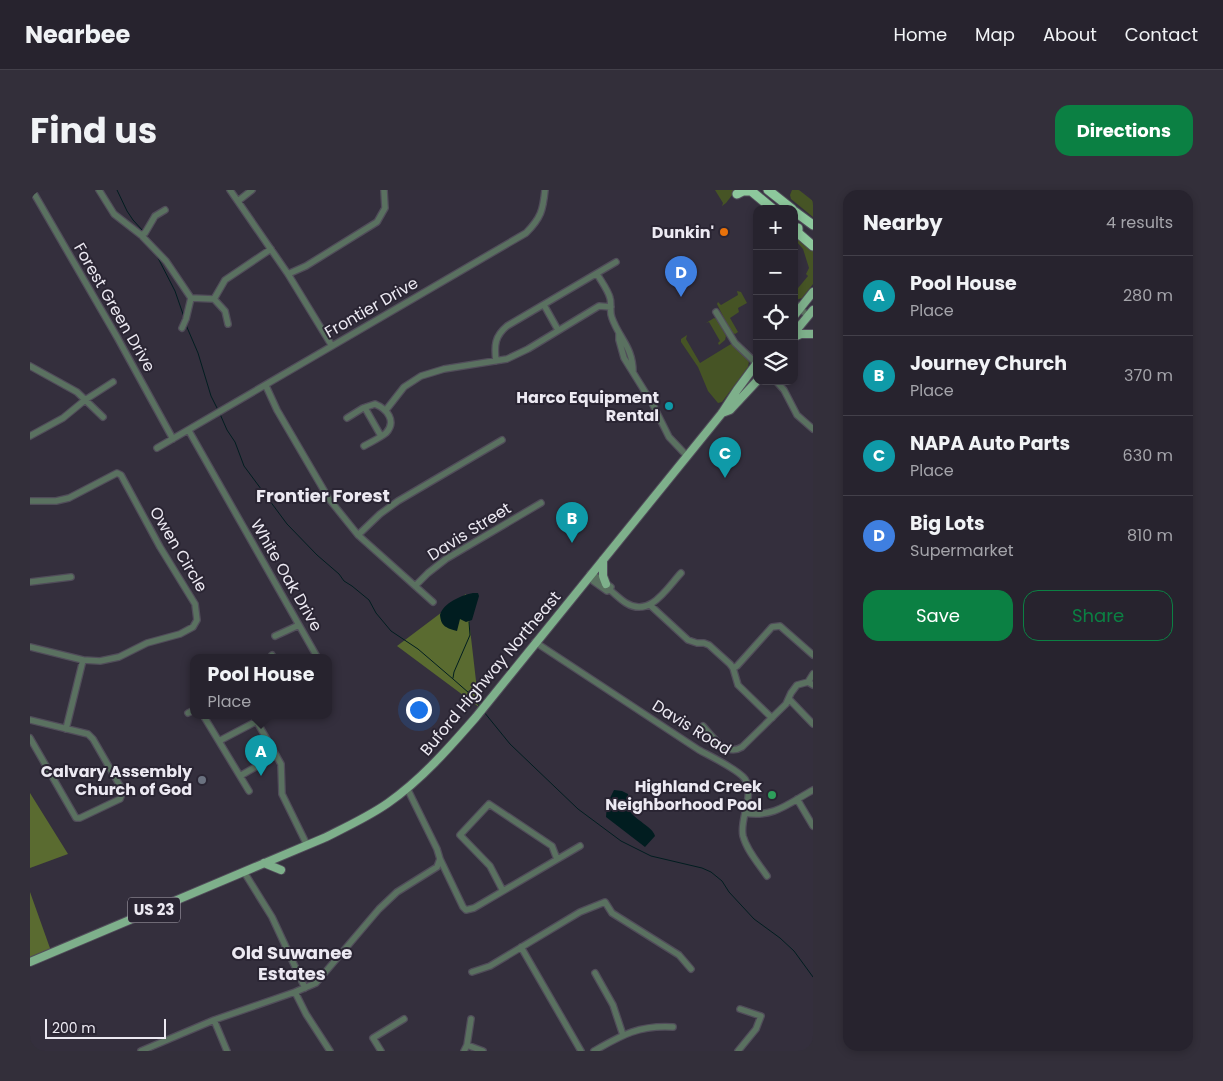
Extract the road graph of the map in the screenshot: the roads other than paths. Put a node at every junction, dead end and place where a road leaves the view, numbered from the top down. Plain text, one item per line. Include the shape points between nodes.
1 (32, 190) edge
2 (99, 190) edge
3 (230, 190) edge
4 (252, 190) edge
5 (384, 190) edge
6 (545, 190) edge
7 (737, 190) edge
8 (751, 190) edge
9 (768, 190) edge
10 (238, 201) junction
11 (768, 205) edge
12 (787, 205) edge
13 (165, 210) dead end
14 (798, 214) edge
15 (813, 225) edge
16 (798, 229) edge
17 (798, 233) edge
18 (141, 235) junction
19 (813, 241) edge
20 (813, 246) edge
21 (271, 249) junction
22 (616, 262) dead end
23 (288, 274) junction
24 (596, 274) junction
25 (813, 292) edge
26 (191, 298) junction
27 (214, 299) junction
28 (544, 305) junction
29 (798, 305) edge
30 (611, 307) junction
31 (798, 307) edge
32 (716, 312) dead end
33 (810, 313) edge
34 (228, 324) dead end
35 (182, 328) dead end
36 (798, 328) edge
37 (558, 330) junction
38 (813, 334) edge
39 (798, 336) edge
40 (332, 346) junction
41 (496, 361) junction
42 (753, 361) edge
43 (30, 366) edge
44 (753, 368) edge
45 (113, 382) dead end
46 (753, 385) edge
47 (780, 385) edge
48 (266, 386) junction
49 (85, 400) junction
50 (365, 408) junction
51 (386, 410) junction
52 (722, 414) junction
53 (103, 417) dead end
54 (347, 418) dead end
55 (813, 429) edge
56 (189, 431) junction
57 (30, 436) edge
58 (381, 436) junction
59 (173, 439) junction
60 (502, 440) dead end
61 (364, 446) dead end
62 (157, 448) dead end
63 (687, 456) junction
64 (30, 501) edge
65 (541, 503) dead end
66 (358, 535) junction
67 (602, 560) junction
68 (681, 574) dead end
69 (592, 576) junction
70 (71, 577) dead end
71 (30, 582) edge
72 (415, 586) junction
73 (608, 587) junction
74 (433, 602) dead end
75 (650, 605) junction
76 (299, 625) junction
77 (275, 636) dead end
78 (536, 642) junction
79 (30, 647) edge
80 (315, 654) edge
81 (813, 655) edge
82 (83, 660) junction
83 (733, 668) junction
84 (813, 674) edge
85 (811, 683) edge
86 (789, 699) junction
87 (772, 718) junction
88 (205, 719) edge
89 (30, 720) edge
90 (257, 721) joint
91 (813, 724) edge
92 (703, 726) dead end
93 (66, 729) junction
94 (30, 738) edge
95 (219, 741) junction
96 (276, 755) junction
97 (240, 776) junction
98 (407, 788) junction
99 (813, 790) edge
100 (249, 791) dead end
101 (797, 799) junction
102 (745, 813) junction
103 (813, 826) edge
104 (307, 845) junction
105 (580, 846) dead end
106 (440, 859) junction
107 (557, 859) junction
108 (264, 863) junction
109 (281, 870) dead end
110 (244, 872) junction
111 (767, 876) dead end
112 (503, 891) junction
113 (521, 947) junction
114 (30, 962) edge
115 (691, 969) dead end
116 (472, 972) dead end
117 (595, 973) dead end
118 (305, 988) junction
119 (295, 992) junction
120 (740, 1010) dead end
121 (404, 1019) dead end
122 (471, 1019) dead end
123 (214, 1020) junction
124 (672, 1027) dead end
125 (623, 1035) junction
126 (466, 1048) edge
127 (141, 1051) edge
128 (227, 1051) edge
129 (330, 1051) edge
130 (381, 1051) edge
131 (483, 1051) edge
132 (581, 1051) edge
133 (594, 1051) edge
134 (738, 1051) edge

1 - 59 street, Forest Green Drive
2 - 18 street via 114,214
3 - 10 street
4 - 10 street
5 - 23 street via 385,208 377,222
6 - 40 street, Frontier Drive via 541,216 526,233
7 - 8 highway via 737,194
8 - 11 highway
9 - 12 highway
10 - 21 street
13 - 18 street via 155,216
14 - 15 highway
16 - 19 highway
17 - 20 highway
18 - 26 street via 166,261
21 - 23 street
21 - 27 street via 225,280
22 - 24 street
23 - 40 street
24 - 28 street
24 - 30 street via 610,298
25 - 29 main road
26 - 27 street
26 - 35 street
27 - 34 street via 225,311
28 - 37 street
28 - 41 street via 507,326 497,336 494,348
30 - 37 street via 599,306
30 - 63 street via 619,340 633,372 669,437
31 - 33 street
32 - 42 street via 735,343
33 - 36 main road
37 - 41 street via 528,349
38 - 39 main road
40 - 48 street, Frontier Drive
41 - 51 street via 421,376 404,388
43 - 49 street via 77,392
44 - 52 main road, US 23
45 - 49 street
46 - 52 main road, US 23 via 730,410
47 - 55 street via 798,415
48 - 56 street, Frontier Drive
48 - 66 street via 329,499
49 - 53 street
49 - 57 street via 63,418
50 - 51 street via 375,404
50 - 54 street
50 - 58 street
51 - 58 street via 389,427
52 - 63 main road, Buford Highway Northeast / US 23
56 - 59 street, Frontier Drive
56 - 76 street, White Oak Drive
58 - 61 street
59 - 62 street
60 - 66 street via 398,501
63 - 67 main road, Buford Highway Northeast / US 23
64 - 82 street, Owen Circle via 69,498 117,473 196,604 197,620 193,627 180,634 119,657
65 - 72 street, Davis Street via 446,559
66 - 72 street
67 - 69 main road, Buford Highway Northeast / US 23
67 - 73 main road
68 - 75 street
69 - 73 street
69 - 78 main road, Buford Highway Northeast / US 23
70 - 71 street
72 - 74 street
73 - 75 street via 627,604 637,607
75 - 83 street via 688,640 709,645
76 - 77 street
76 - 80 street, White Oak Drive
78 - 98 main road, Buford Highway Northeast / US 23 via 449,747
78 - 102 street, Davis Road via 699,750 736,770 745,779 748,791
79 - 82 street, Owen Circle
81 - 83 street via 780,626 772,627
82 - 93 street
83 - 87 street via 738,685
84 - 85 street
85 - 86 street via 797,685
86 - 87 street
86 - 91 street
87 - 92 street via 736,750 719,744
88 - 95 street
89 - 93 street
90 - 95 street
90 - 96 street
93 - 94 street via 88,734 93,739 123,791 120,799 80,818 76,818 67,804
95 - 97 street
96 - 97 street
96 - 104 street via 282,770 282,794
97 - 100 street
98 - 104 main road, Buford Highway Northeast / US 23 via 360,821
98 - 106 street via 429,829
99 - 101 street
101 - 102 street via 772,813
101 - 103 street
102 - 111 street, Davis Road via 742,834
104 - 108 main road, Buford Highway Northeast / US 23
105 - 107 street
106 - 112 street via 466,910
106 - 118 street via 436,867 397,892 379,909 321,979
107 - 112 street
107 - 112 street via 552,846 489,804 460,835 490,866
108 - 109 main road
108 - 110 main road, Buford Highway Northeast / US 23
110 - 114 main road, Buford Highway Northeast / US 23
110 - 118 street via 272,917
113 - 115 street via 580,912 605,902 612,913 678,955
113 - 116 street via 490,966
113 - 132 street
117 - 125 street via 613,1006
118 - 119 street
119 - 123 street
119 - 129 street
120 - 134 street via 761,1016 756,1029
121 - 130 street via 373,1038
122 - 126 street
123 - 127 street
123 - 128 street
124 - 125 street via 654,1026
125 - 133 street
126 - 131 street

